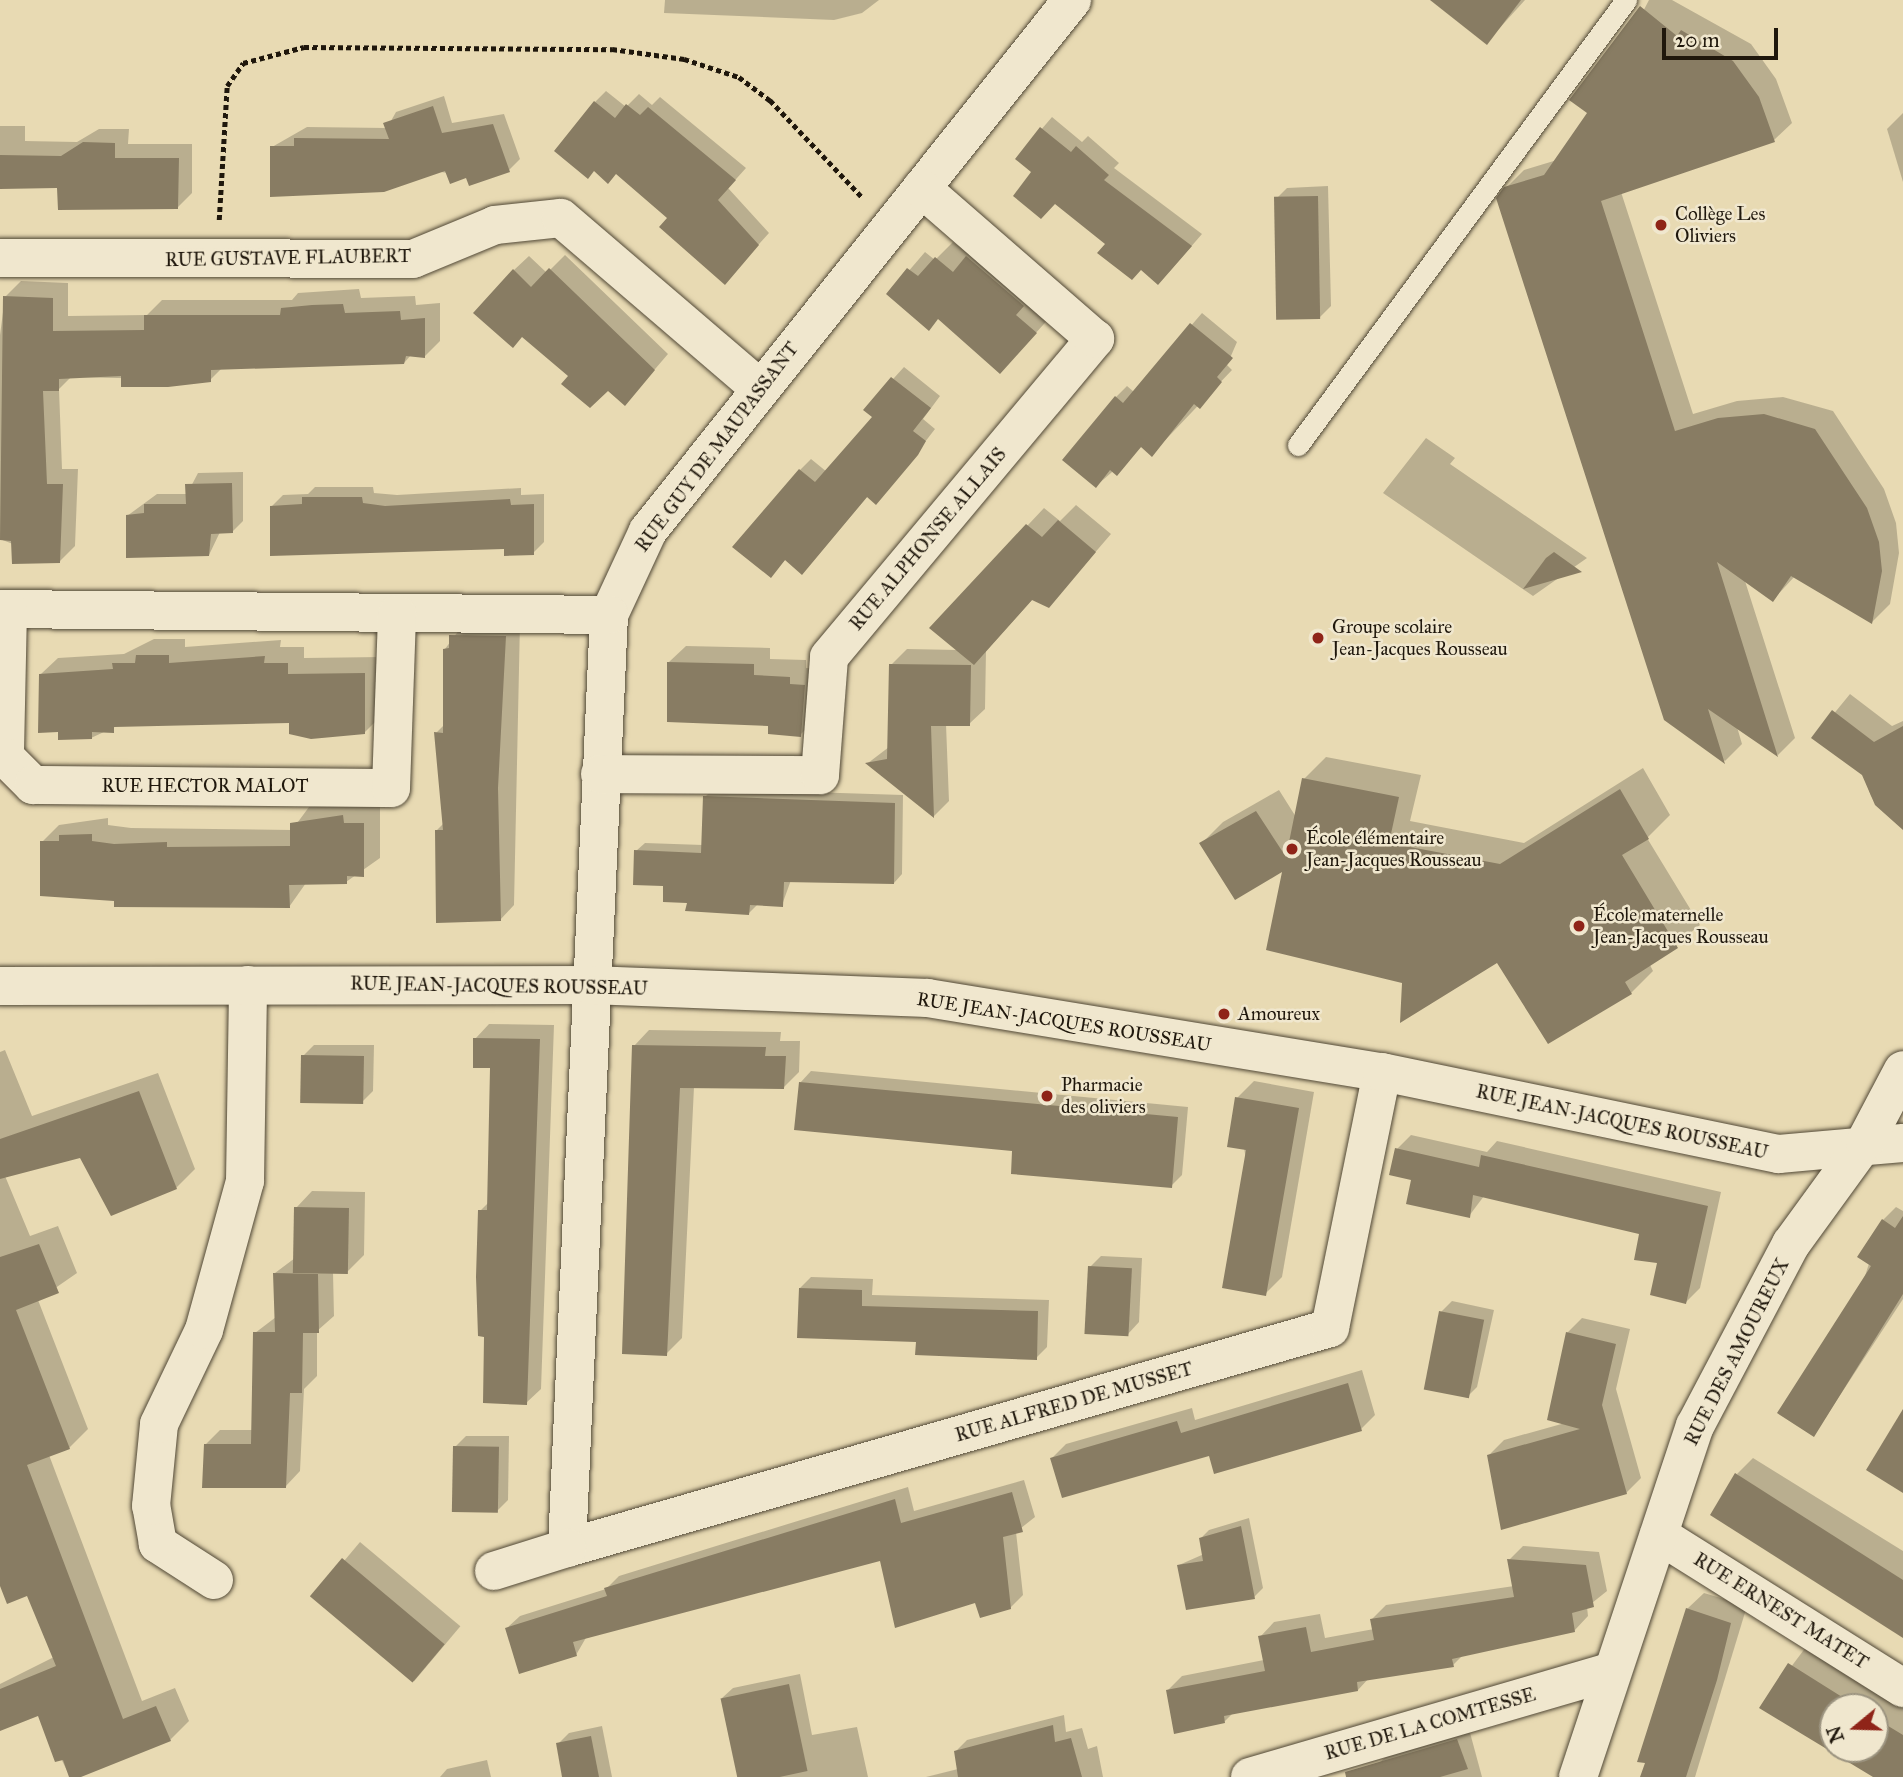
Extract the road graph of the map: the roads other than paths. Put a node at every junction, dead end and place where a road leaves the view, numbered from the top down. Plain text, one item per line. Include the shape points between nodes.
1 (1072, 0) edge
2 (1626, 0) edge
3 (921, 188) junction
4 (0, 258) edge
5 (759, 388) junction
6 (1298, 445) dead end
7 (4, 609) edge
8 (397, 614) junction
9 (609, 615) junction
10 (600, 774) junction
11 (248, 985) junction
12 (590, 985) junction
13 (0, 986) edge
14 (1903, 1070) edge
15 (1381, 1072) junction
16 (1865, 1142) junction
17 (1903, 1143) edge
18 (1659, 1535) junction
19 (567, 1548) junction
20 (494, 1571) dead end
21 (214, 1580) dead end
22 (1610, 1672) junction
23 (1903, 1688) edge
24 (1251, 1777) edge
25 (1578, 1777) edge

1 - 3 street, RUE GUY DE MAUPASSANT
2 - 6 lane
3 - 5 street, RUE GUY DE MAUPASSANT
3 - 10 street, RUE ALPHONSE ALLAIS via 1095,339 829,657 820,775
4 - 5 street, RUE GUSTAVE FLAUBERT via 413,259 495,225 561,218
5 - 9 street, RUE GUY DE MAUPASSANT via 648,531
7 - 8 street
7 - 8 street, RUE HECTOR MALOT via 5,757 33,785 391,788
8 - 9 street
9 - 10 street, RUE GUY DE MAUPASSANT
10 - 12 street, RUE GUY DE MAUPASSANT
11 - 12 street, RUE JEAN-JACQUES ROUSSEAU
11 - 13 street, RUE JEAN-JACQUES ROUSSEAU
11 - 21 street via 245,1181 204,1331 159,1424 151,1506 158,1544
12 - 15 street, RUE JEAN-JACQUES ROUSSEAU via 928,998
12 - 19 street
14 - 16 street, RUE DES AMOUREUX
15 - 16 street, RUE JEAN-JACQUES ROUSSEAU via 1779,1154
15 - 19 street, RUE ALFRED DE MUSSET via 1330,1328
16 - 17 street, RUE JEAN-JACQUES ROUSSEAU
16 - 18 street, RUE DES AMOUREUX via 1791,1244 1752,1311 1695,1426
18 - 22 street, RUE DES AMOUREUX
18 - 23 street, RUE ERNEST MATET
19 - 20 street, RUE ALFRED DE MUSSET
22 - 24 street, RUE DE LA COMTESSE
22 - 25 street, RUE DES AMOUREUX

